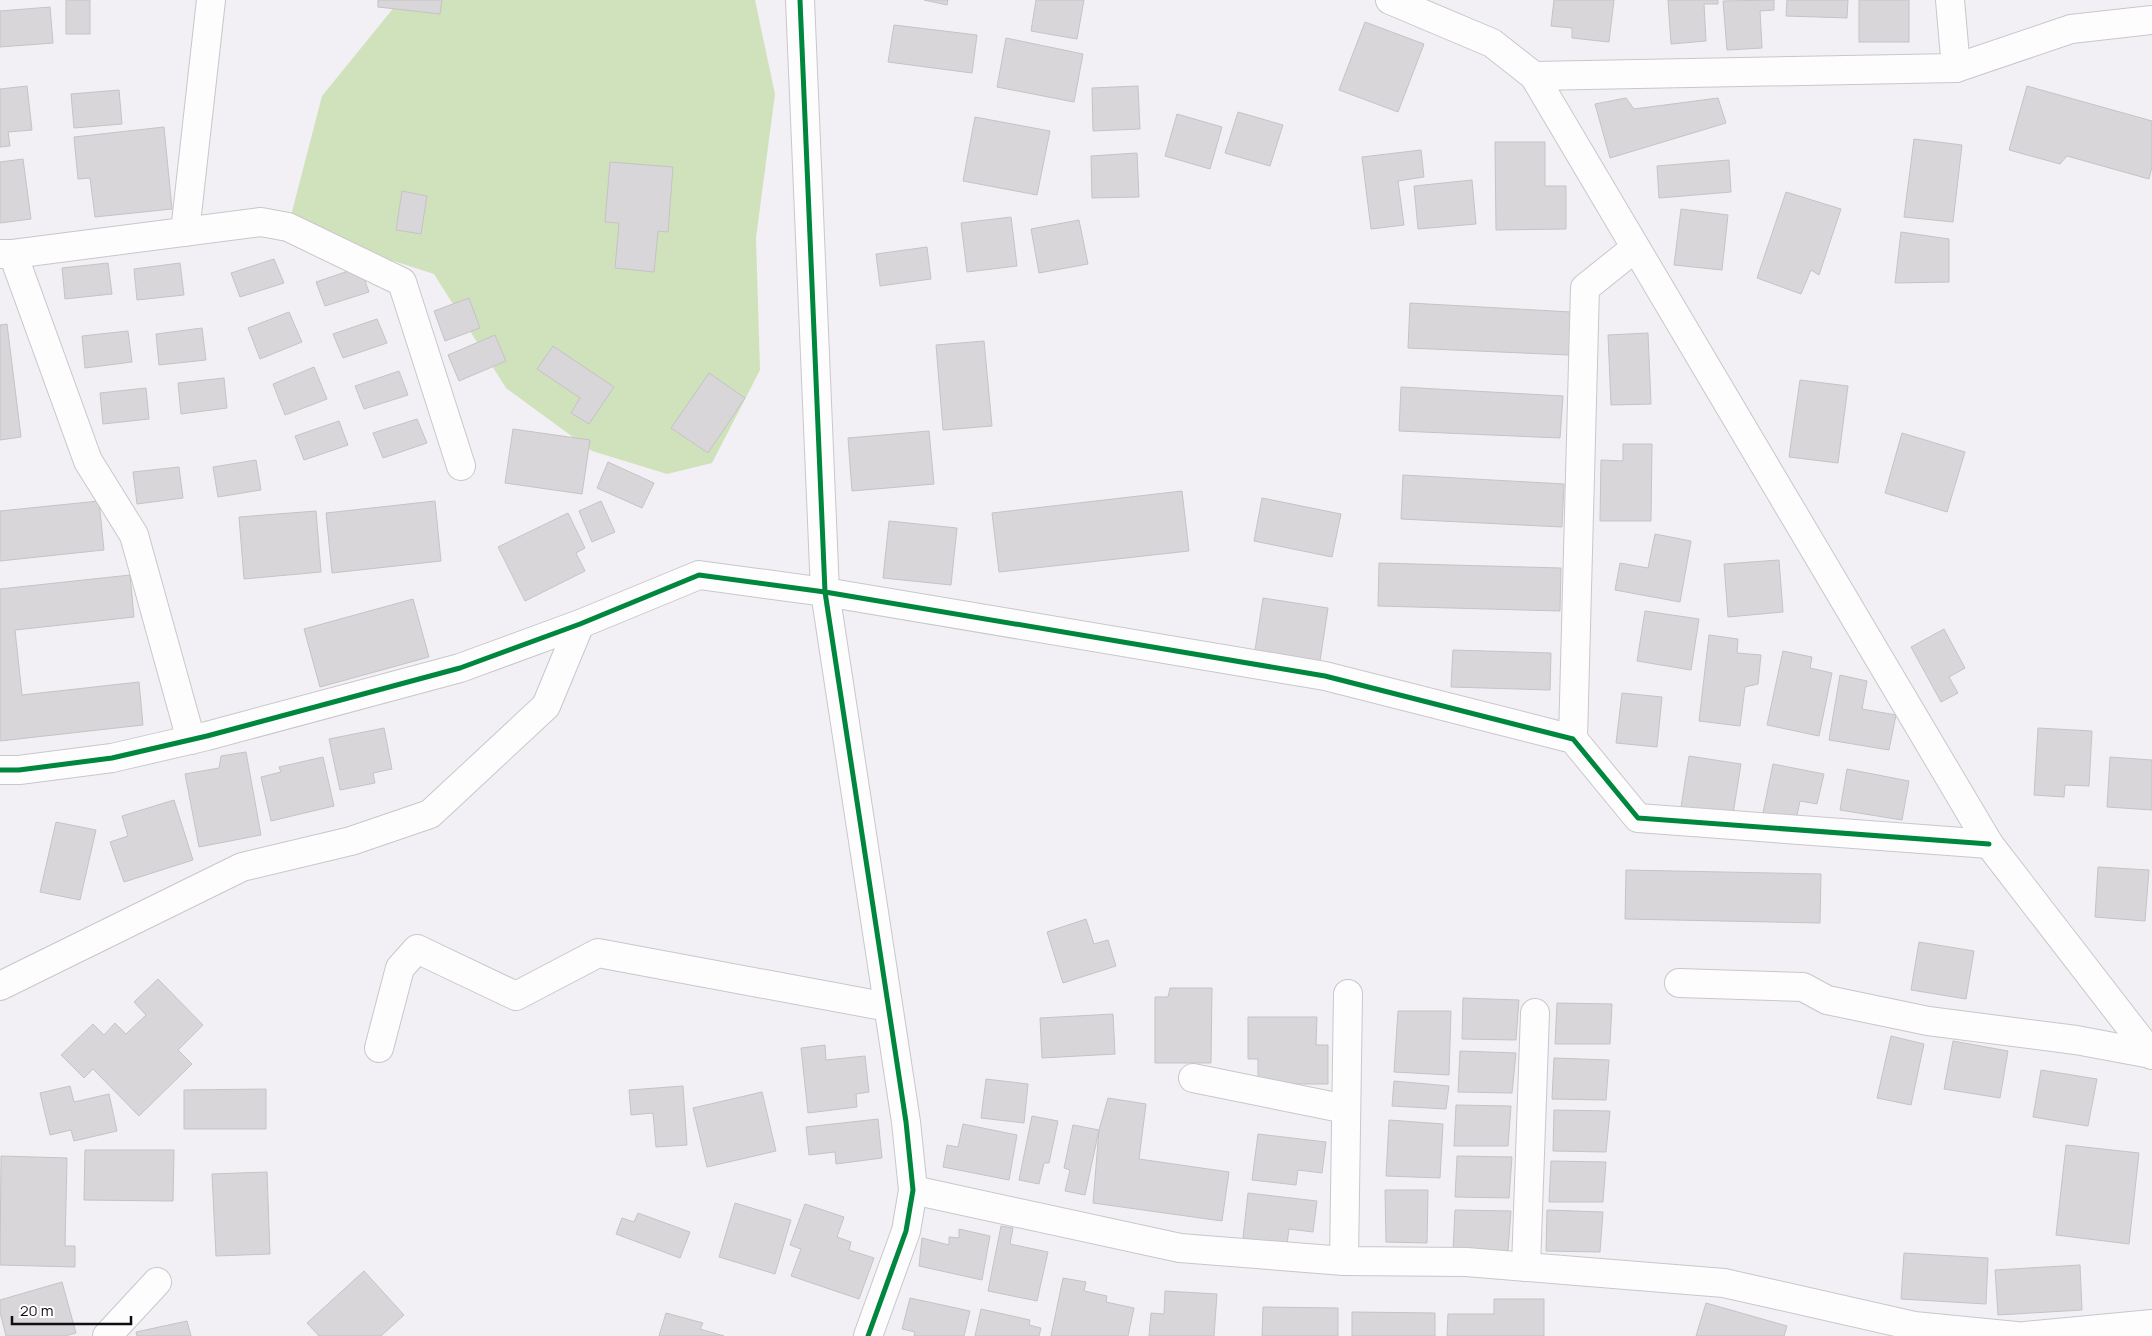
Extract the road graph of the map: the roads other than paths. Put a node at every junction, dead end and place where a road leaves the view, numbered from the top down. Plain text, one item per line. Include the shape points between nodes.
1 (212, 0) edge
2 (800, 0) edge
3 (1390, 0) edge
4 (1950, 0) edge
5 (2152, 20) edge
6 (1956, 68) junction
7 (1534, 76) junction
8 (185, 232) junction
9 (1635, 248) junction
10 (6, 254) edge
11 (461, 466) dead end
12 (825, 592) junction
13 (580, 624) junction
14 (1573, 739) junction
15 (191, 740) junction
16 (0, 770) edge
17 (1989, 844) junction
18 (1678, 983) dead end
19 (0, 986) edge
20 (1348, 994) dead end
21 (888, 1007) junction
22 (1535, 1013) dead end
23 (379, 1048) dead end
24 (2152, 1054) edge
25 (1193, 1078) dead end
26 (1346, 1109) junction
27 (913, 1190) junction
28 (1344, 1261) junction
29 (1526, 1267) junction
30 (157, 1282) dead end
31 (2152, 1324) edge
32 (107, 1336) edge
33 (868, 1336) edge
34 (2016, 1336) edge
35 (2026, 1336) edge

1 - 8 street
2 - 12 street
3 - 7 street via 1492,43
4 - 6 street
5 - 6 street via 2071,29
6 - 7 street
7 - 9 street
8 - 10 street
8 - 11 street via 261,222 288,227 402,282
9 - 14 street via 1586,288
9 - 17 street
10 - 15 street via 88,461 134,535
12 - 13 street via 699,575
12 - 14 street via 1325,676
12 - 21 street
13 - 15 street via 460,668
13 - 19 street via 546,706 430,814 351,841 242,867
14 - 17 street via 1638,818
15 - 16 street via 112,758
17 - 24 street
18 - 24 street via 1803,987 1827,1000 1928,1022 2076,1040
20 - 26 street
21 - 23 street via 598,954 516,996 416,949 400,968
21 - 27 street
22 - 29 street
25 - 26 street
26 - 28 street
27 - 28 street via 1180,1248
27 - 33 street via 906,1231
28 - 29 street via 1466,1262
29 - 34 street via 1724,1283 1914,1326
30 - 32 street
31 - 35 street

